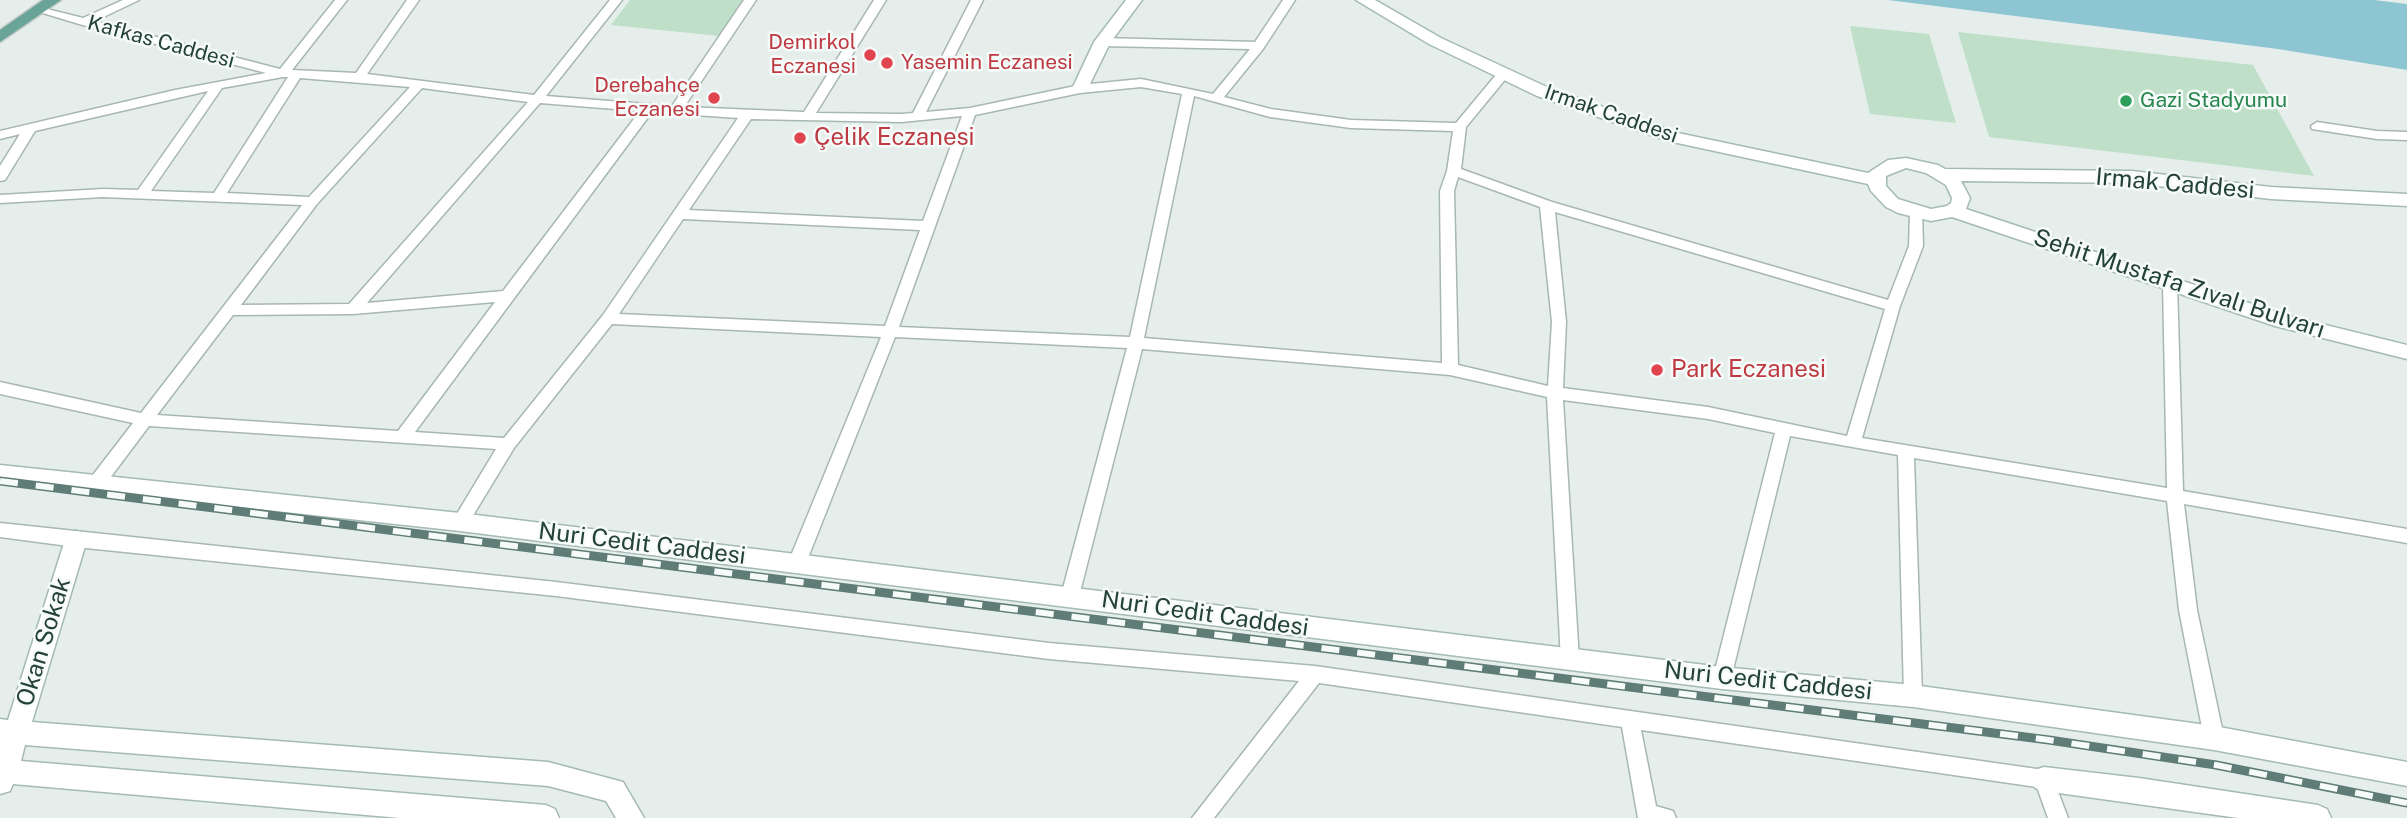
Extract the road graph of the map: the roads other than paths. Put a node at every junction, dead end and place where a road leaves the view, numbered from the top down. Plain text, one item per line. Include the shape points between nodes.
1 (53, 0) edge
2 (133, 0) edge
3 (341, 0) edge
4 (413, 0) edge
5 (616, 0) edge
6 (750, 0) edge
7 (880, 0) edge
8 (977, 0) edge
9 (1134, 0) edge
10 (1289, 0) edge
11 (1364, 0) edge
12 (34, 5) edge
13 (0, 20) edge
14 (83, 22) junction
15 (0, 37) edge
16 (1102, 42) junction
17 (1259, 46) junction
18 (1504, 73) junction
19 (289, 74) junction
20 (359, 77) junction
21 (419, 84) junction
22 (218, 86) junction
23 (1080, 89) junction
24 (1189, 91) junction
25 (1216, 98) junction
26 (537, 99) junction
27 (649, 107) junction
28 (676, 110) junction
29 (970, 112) junction
30 (747, 115) junction
31 (808, 116) junction
32 (917, 117) junction
33 (2317, 126) dead end
34 (1460, 127) junction
35 (30, 128) junction
36 (0, 135) edge
37 (2407, 136) edge
38 (1454, 171) junction
39 (1944, 175) junction
40 (0, 177) edge
41 (1875, 180) junction
42 (142, 194) junction
43 (218, 197) junction
44 (0, 199) edge
45 (2407, 200) edge
46 (313, 201) junction
47 (1547, 205) junction
48 (1953, 211) junction
49 (1917, 213) junction
50 (680, 214) junction
51 (928, 226) junction
52 (2170, 283) junction
53 (508, 296) junction
54 (1893, 306) junction
55 (354, 309) junction
56 (230, 310) junction
57 (608, 319) junction
58 (890, 332) junction
59 (1136, 343) junction
60 (2407, 352) edge
61 (1450, 369) junction
62 (0, 388) edge
63 (1555, 393) junction
64 (147, 420) junction
65 (1784, 429) junction
66 (402, 437) junction
67 (1853, 443) junction
68 (508, 444) junction
69 (1906, 450) junction
70 (0, 472) edge
71 (95, 485) junction
72 (2175, 495) junction
73 (460, 522) junction
74 (0, 530) edge
75 (2407, 536) edge
76 (76, 541) junction
77 (797, 564) junction
78 (1070, 596) junction
79 (1570, 660) junction
80 (1315, 674) junction
81 (1722, 678) junction
82 (1913, 696) junction
83 (1630, 720) junction
84 (8, 732) edge
85 (2214, 738) junction
86 (2407, 774) edge
87 (1, 775) edge
88 (2045, 779) junction
89 (478, 815) edge
90 (1654, 816) edge
91 (546, 818) edge
92 (631, 818) edge
93 (1202, 818) edge
94 (2058, 818) edge
95 (2318, 818) edge

1 - 12 main road
2 - 14 street
3 - 19 street
4 - 20 street
5 - 26 street
6 - 28 street
7 - 31 street
8 - 32 street
9 - 16 street
10 - 17 street
11 - 18 street, Irmak Caddesi via 1435,41
12 - 13 main road
12 - 14 street, Kafkas Caddesi
12 - 15 main road
14 - 19 street, Kafkas Caddesi
16 - 17 street
16 - 23 street
17 - 25 street
18 - 34 street
18 - 41 street, Irmak Caddesi via 1543,92 1674,137
19 - 20 street
19 - 22 street
19 - 43 street
20 - 21 street
21 - 26 street
21 - 46 street
22 - 35 street
22 - 42 street
23 - 24 street via 1141,83
23 - 29 street
24 - 25 street
24 - 59 street
25 - 34 street via 1270,113 1351,124
26 - 27 street
26 - 55 street
27 - 28 street
27 - 53 street
28 - 30 street
29 - 32 street
29 - 51 street
30 - 31 street
30 - 50 street
31 - 32 street
33 - 37 street
34 - 38 street
35 - 36 street
35 - 40 street
38 - 47 street
38 - 61 street via 1447,191
39 - 41 street, Irmak Caddesi via 1919,165 1894,164 1877,173
39 - 45 street, Irmak Caddesi via 2132,177
39 - 48 street via 1961,198
41 - 49 street via 1882,195
42 - 43 street
42 - 44 street
43 - 46 street
46 - 56 street
47 - 54 street
47 - 63 street via 1559,322
48 - 49 street
48 - 52 street, Sehit Mustafa Zıvalı Bulvarı
49 - 54 street via 1916,246
50 - 51 street
50 - 57 street
51 - 58 street
52 - 60 street, Sehit Mustafa Zıvalı Bulvarı via 2282,321
52 - 72 street
53 - 55 street
53 - 66 street
54 - 67 street
55 - 56 street
56 - 64 street
57 - 58 street
57 - 68 street
58 - 59 street
58 - 77 street
59 - 61 street
59 - 78 street
61 - 63 street
62 - 64 street
63 - 65 street via 1708,413
63 - 79 street
64 - 66 street
64 - 71 street
65 - 67 street
65 - 81 street
66 - 68 street
67 - 69 street
68 - 73 street
69 - 72 street
69 - 82 street
70 - 71 street, Nuri Cedit Caddesi
71 - 73 street, Nuri Cedit Caddesi
72 - 75 street
72 - 85 street via 2188,610
73 - 77 street, Nuri Cedit Caddesi
74 - 76 street
76 - 80 street via 556,589 1049,651
76 - 84 street, Okan Sokak
77 - 78 street, Nuri Cedit Caddesi
78 - 79 street, Nuri Cedit Caddesi
79 - 81 street, Nuri Cedit Caddesi
80 - 83 street
80 - 93 street
81 - 82 street, Nuri Cedit Caddesi
82 - 85 street, Nuri Cedit Caddesi
83 - 88 street
83 - 90 street
84 - 87 street, Okan Sokak
84 - 92 street via 548,774 614,791
85 - 86 street, Nuri Cedit Caddesi
87 - 89 street
88 - 94 street
88 - 95 street
89 - 91 street

